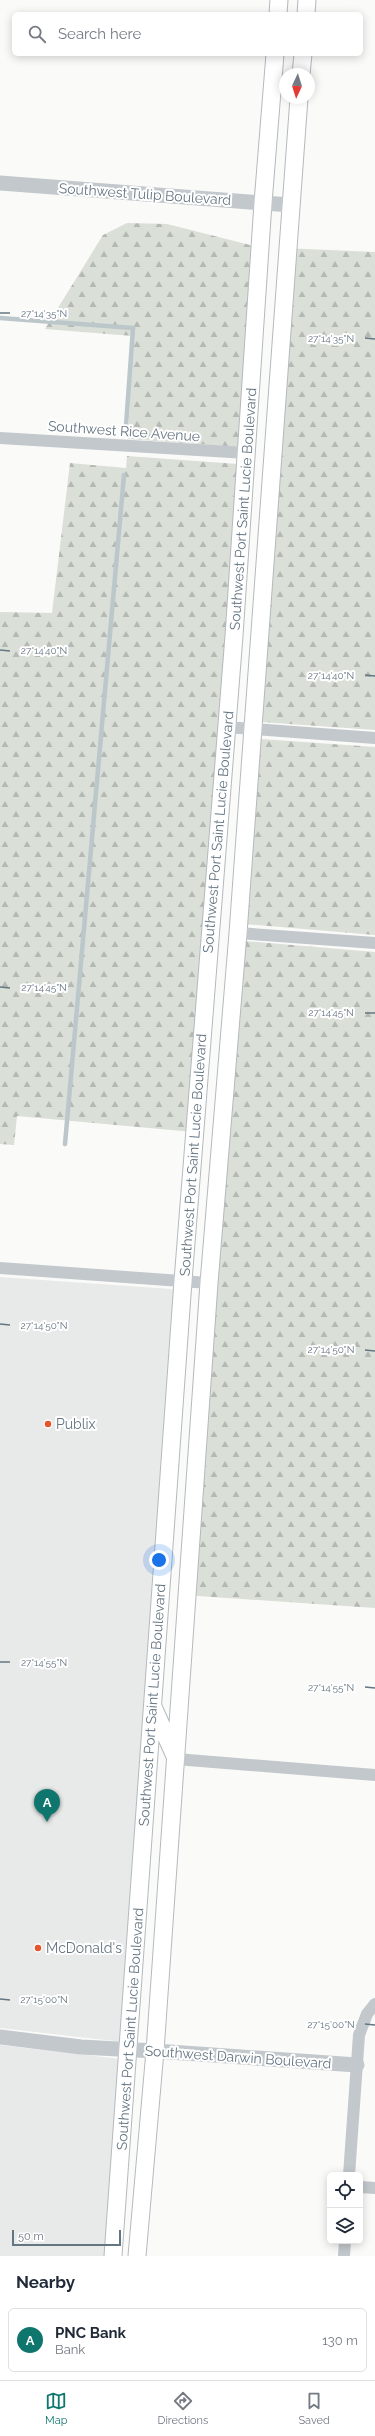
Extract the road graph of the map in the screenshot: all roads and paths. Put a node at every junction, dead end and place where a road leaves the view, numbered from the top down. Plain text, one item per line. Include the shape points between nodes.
1 (279, 0) edge
2 (307, 0) edge
3 (278, 12) edge
4 (306, 12) edge
5 (275, 56) edge
6 (303, 56) edge
7 (302, 68) edge
8 (298, 104) edge
9 (0, 183) edge
10 (263, 204) junction
11 (290, 205) junction
12 (0, 438) edge
13 (247, 453) junction
14 (226, 727) junction
15 (252, 729) junction
16 (375, 738) edge
17 (238, 933) junction
18 (375, 944) edge
19 (0, 1268) edge
20 (183, 1281) junction
21 (210, 1283) junction
22 (152, 1705) junction
23 (176, 1759) junction
24 (375, 1775) edge
25 (375, 2004) edge
26 (0, 2037) edge
27 (129, 2051) junction
28 (155, 2051) junction
29 (357, 2065) junction
30 (349, 2172) edge
31 (363, 2187) edge
32 (375, 2188) edge
33 (345, 2244) edge
34 (113, 2256) edge
35 (137, 2256) edge
36 (344, 2256) edge

1 - 3 main road
2 - 4 main road
5 - 10 main road, Southwest Port Saint Lucie Boulevard
6 - 7 main road
8 - 11 main road, Southwest Port Saint Lucie Boulevard
9 - 10 street, Southwest Tulip Boulevard
10 - 11 street, Southwest Tulip Boulevard
10 - 13 main road, Southwest Port Saint Lucie Boulevard
11 - 15 main road, Southwest Port Saint Lucie Boulevard
12 - 13 street, Southwest Rice Avenue
13 - 14 main road, Southwest Port Saint Lucie Boulevard
14 - 15 street
14 - 20 main road, Southwest Port Saint Lucie Boulevard
15 - 16 street
15 - 17 main road, Southwest Port Saint Lucie Boulevard
17 - 18 street
17 - 21 main road, Southwest Port Saint Lucie Boulevard
19 - 20 street
20 - 21 street
20 - 22 main road, Southwest Port Saint Lucie Boulevard
21 - 23 main road, Southwest Port Saint Lucie Boulevard
22 - 23 main road
22 - 27 main road, Southwest Port Saint Lucie Boulevard
23 - 24 street
23 - 28 main road, Southwest Port Saint Lucie Boulevard
25 - 29 street via 367,2014 359,2035
26 - 27 street, Southwest Darwin Boulevard
27 - 28 street, Southwest Darwin Boulevard
27 - 34 main road, Southwest Port Saint Lucie Boulevard
28 - 29 street, Southwest Darwin Boulevard
28 - 35 main road, Southwest Port Saint Lucie Boulevard
29 - 30 street
31 - 32 street
33 - 36 street

